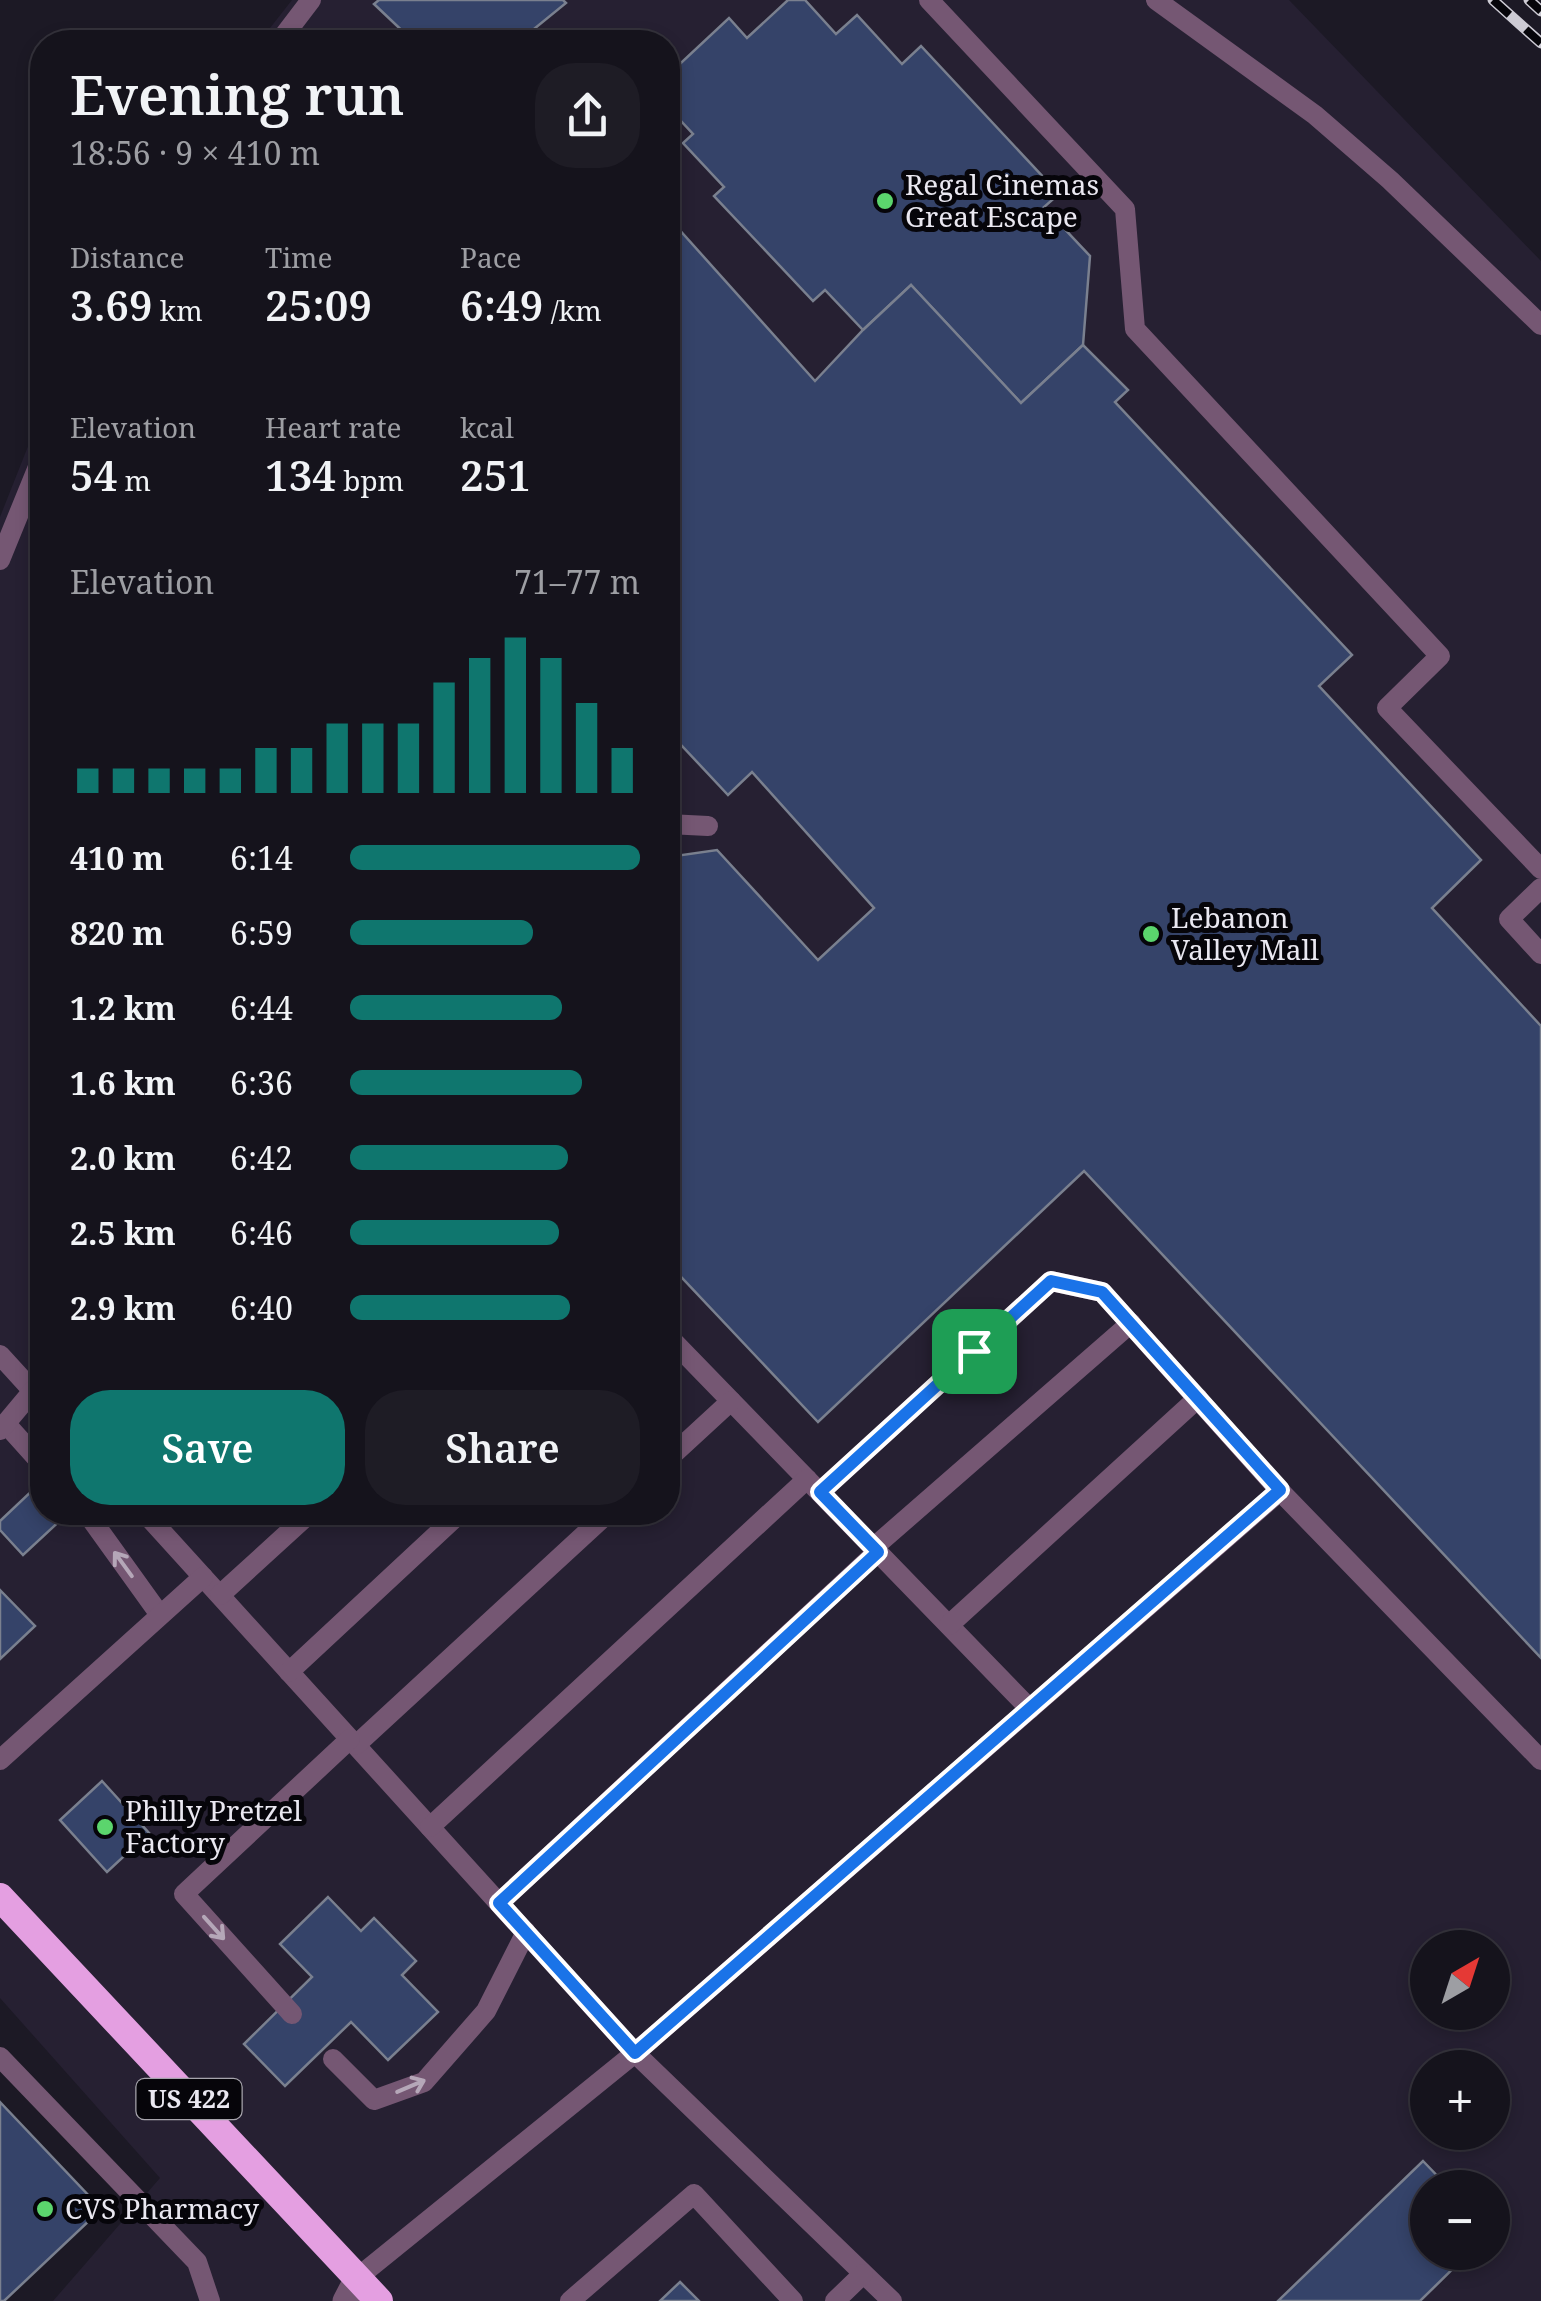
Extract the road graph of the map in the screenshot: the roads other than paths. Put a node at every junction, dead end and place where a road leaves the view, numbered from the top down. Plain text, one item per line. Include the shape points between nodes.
1 (311, 0) edge
2 (929, 0) edge
3 (1156, 0) edge
4 (288, 30) edge
5 (1541, 324) edge
6 (30, 486) edge
7 (0, 560) edge
8 (680, 825) edge
9 (708, 826) dead end
10 (1541, 870) edge
11 (1541, 888) edge
12 (1541, 954) edge
13 (1130, 1323) junction
14 (680, 1348) edge
15 (0, 1355) edge
16 (30, 1382) edge
17 (1198, 1398) junction
18 (30, 1399) edge
19 (731, 1401) junction
20 (3, 1427) edge
21 (680, 1448) edge
22 (30, 1453) edge
23 (813, 1486) junction
24 (1280, 1490) junction
25 (95, 1525) edge
26 (159, 1525) edge
27 (297, 1525) edge
28 (447, 1525) edge
29 (595, 1525) edge
30 (875, 1550) junction
31 (202, 1576) junction
32 (220, 1595) junction
33 (160, 1615) junction
34 (949, 1625) junction
35 (289, 1672) junction
36 (1030, 1709) junction
37 (353, 1742) junction
38 (0, 1760) edge
39 (1541, 1760) edge
40 (430, 1827) junction
41 (0, 1897) edge
42 (499, 1903) junction
43 (11, 1922) edge
44 (526, 1932) junction
45 (292, 2014) dead end
46 (635, 2053) junction
47 (0, 2057) edge
48 (333, 2059) dead end
49 (863, 2274) junction
50 (351, 2289) edge
51 (210, 2301) edge
52 (379, 2301) edge
53 (570, 2301) edge
54 (794, 2301) edge
55 (835, 2301) edge
56 (892, 2301) edge

1 - 4 lane
2 - 10 lane via 1126,209 1136,329 1440,656 1387,708
3 - 5 lane via 1314,115
6 - 7 lane
8 - 9 lane
11 - 12 lane via 1509,918
13 - 17 lane
13 - 23 lane via 1102,1292 1051,1281
13 - 30 lane
14 - 19 lane
15 - 16 lane
17 - 24 lane
17 - 34 lane
18 - 20 lane
19 - 21 lane
19 - 23 lane
20 - 22 lane
23 - 30 lane
23 - 40 lane
24 - 36 lane
24 - 39 lane
33 -> 25 lane
26 - 31 lane
27 - 32 lane
28 - 35 lane
29 - 37 lane
30 - 34 lane
30 - 42 lane
31 - 32 lane
31 - 33 lane
32 - 35 lane
33 - 38 lane
34 - 36 lane
35 - 37 lane
36 - 46 lane
37 - 40 lane
37 -> 45 lane via 184,1894
40 - 42 lane
41 - 43 highway, US 422
42 - 44 lane
43 - 50 highway, US 422
44 - 46 lane
48 -> 44 lane via 374,2100 424,2082 486,2011
46 - 49 lane
46 - 50 lane
47 - 51 lane via 197,2262
49 - 55 lane
49 - 56 lane
50 - 52 highway, US 422
53 - 54 lane via 694,2194

